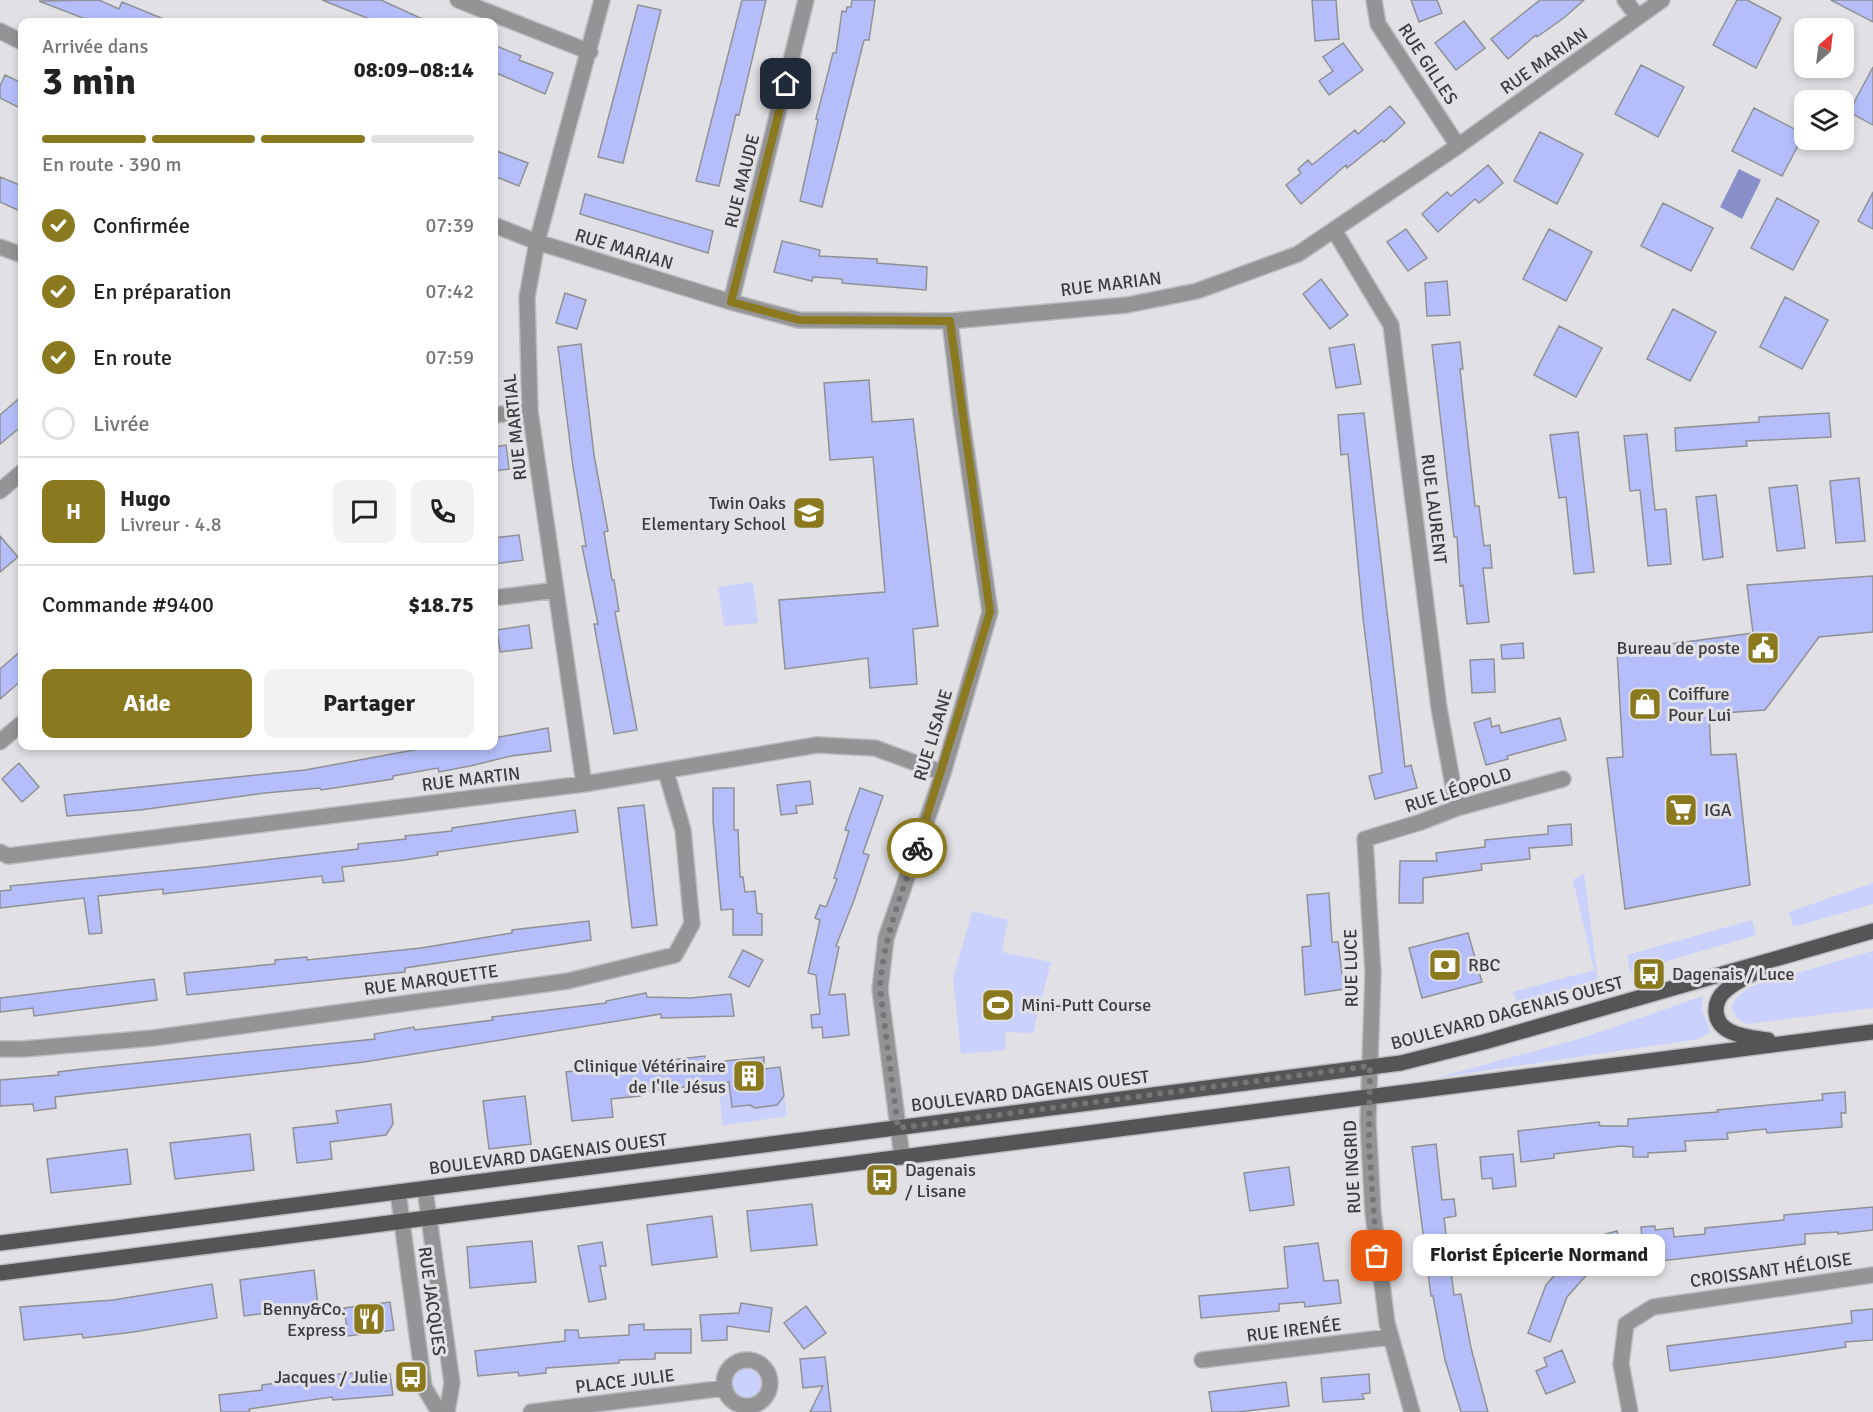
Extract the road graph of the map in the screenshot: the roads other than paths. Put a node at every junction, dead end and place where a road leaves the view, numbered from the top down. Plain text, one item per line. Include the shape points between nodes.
1 (458, 0) edge
2 (602, 0) edge
3 (806, 0) edge
4 (1374, 0) edge
5 (1625, 0) edge
6 (1662, 0) edge
7 (1638, 17) junction
8 (0, 32) edge
9 (18, 40) edge
10 (590, 52) junction
11 (1458, 146) junction
12 (498, 227) edge
13 (1334, 230) junction
14 (537, 242) junction
15 (0, 247) edge
16 (18, 254) edge
17 (731, 302) junction
18 (950, 321) junction
19 (530, 411) junction
20 (498, 415) edge
21 (18, 475) edge
22 (0, 491) edge
23 (556, 590) junction
24 (498, 597) edge
25 (18, 726) edge
26 (0, 742) edge
27 (666, 772) junction
28 (943, 773) junction
29 (1563, 779) dead end
30 (584, 784) junction
31 (1457, 808) junction
32 (1365, 839) joint
33 (0, 852) edge
34 (1873, 931) edge
35 (1785, 955) junction
36 (1873, 1032) edge
37 (1783, 1043) junction
38 (0, 1048) edge
39 (1370, 1066) junction
40 (1369, 1097) junction
41 (898, 1128) junction
42 (902, 1157) junction
43 (425, 1189) junction
44 (398, 1192) junction
45 (429, 1218) junction
46 (402, 1221) junction
47 (0, 1243) edge
48 (0, 1273) edge
49 (1873, 1275) edge
50 (1390, 1337) junction
51 (1202, 1360) dead end
52 (725, 1388) dead end
53 (439, 1412) edge
54 (447, 1412) edge
55 (531, 1412) edge
56 (1412, 1412) edge
57 (1630, 1412) edge

1 - 10 street
2 - 10 street, RUE MARTIAL
3 - 17 street, RUE MAUDE
4 - 11 street, RUE GILLES via 1378,24
5 - 7 street
6 - 7 street, RUE MARIAN
7 - 11 street, RUE MARIAN
8 - 9 street
10 - 14 street, RUE MARTIAL
11 - 13 street, RUE MARIAN
12 - 14 street, RUE MARIAN
13 - 18 street, RUE MARIAN via 1298,254 1197,291 1127,305
13 - 31 street, RUE LAURENT via 1391,325 1439,708
14 - 17 street, RUE MARIAN
14 - 19 street, RUE MARTIAL via 527,297
15 - 16 street
17 - 18 street, RUE MARIAN via 799,320
18 - 28 street, RUE LISANE via 990,612
19 - 20 street
19 - 23 street, RUE MARTIAL
21 - 22 street
23 - 24 street
23 - 30 street, RUE MARTIAL
25 - 26 street
27 - 28 street, RUE MARTIN via 816,745 875,748
27 - 30 street, RUE MARTIN
27 - 38 street, RUE MARQUETTE via 683,830 692,924 675,955 556,982 153,1038
28 - 41 street, RUE LISANE via 886,938 881,967 880,989
29 - 31 street, RUE LÉOPOLD
30 - 33 street, RUE MARTIN via 20,855
31 - 32 street, RUE LÉOPOLD
32 - 39 street, RUE LUCE via 1372,961
34 - 35 main road, BOULEVARD DAGENAIS OUEST
35 - 37 main road via 1726,990 1718,1000 1716,1013 1729,1032
35 - 39 main road, BOULEVARD DAGENAIS OUEST via 1446,1053
36 - 37 main road
37 - 40 main road
39 - 40 street, RUE LUCE
39 - 41 main road, BOULEVARD DAGENAIS OUEST
40 - 42 main road
40 - 50 street, RUE INGRID via 1374,1224
41 - 42 street, RUE LISANE
41 - 43 main road, BOULEVARD DAGENAIS OUEST
42 - 45 main road
43 - 44 main road, BOULEVARD DAGENAIS OUEST
43 - 45 street, RUE JACQUES
44 - 46 street, RUE JACQUES
44 - 47 main road, BOULEVARD DAGENAIS OUEST
45 - 46 main road
45 - 54 street, RUE JACQUES via 452,1383
46 - 48 main road
46 - 53 street, RUE JACQUES via 424,1387
49 - 57 street, CROISSANT HÉLOISE via 1653,1306 1626,1323 1621,1364
50 - 51 street, RUE IRENÉE
50 - 56 street, RUE INGRID
52 - 55 street, PLACE JULIE

